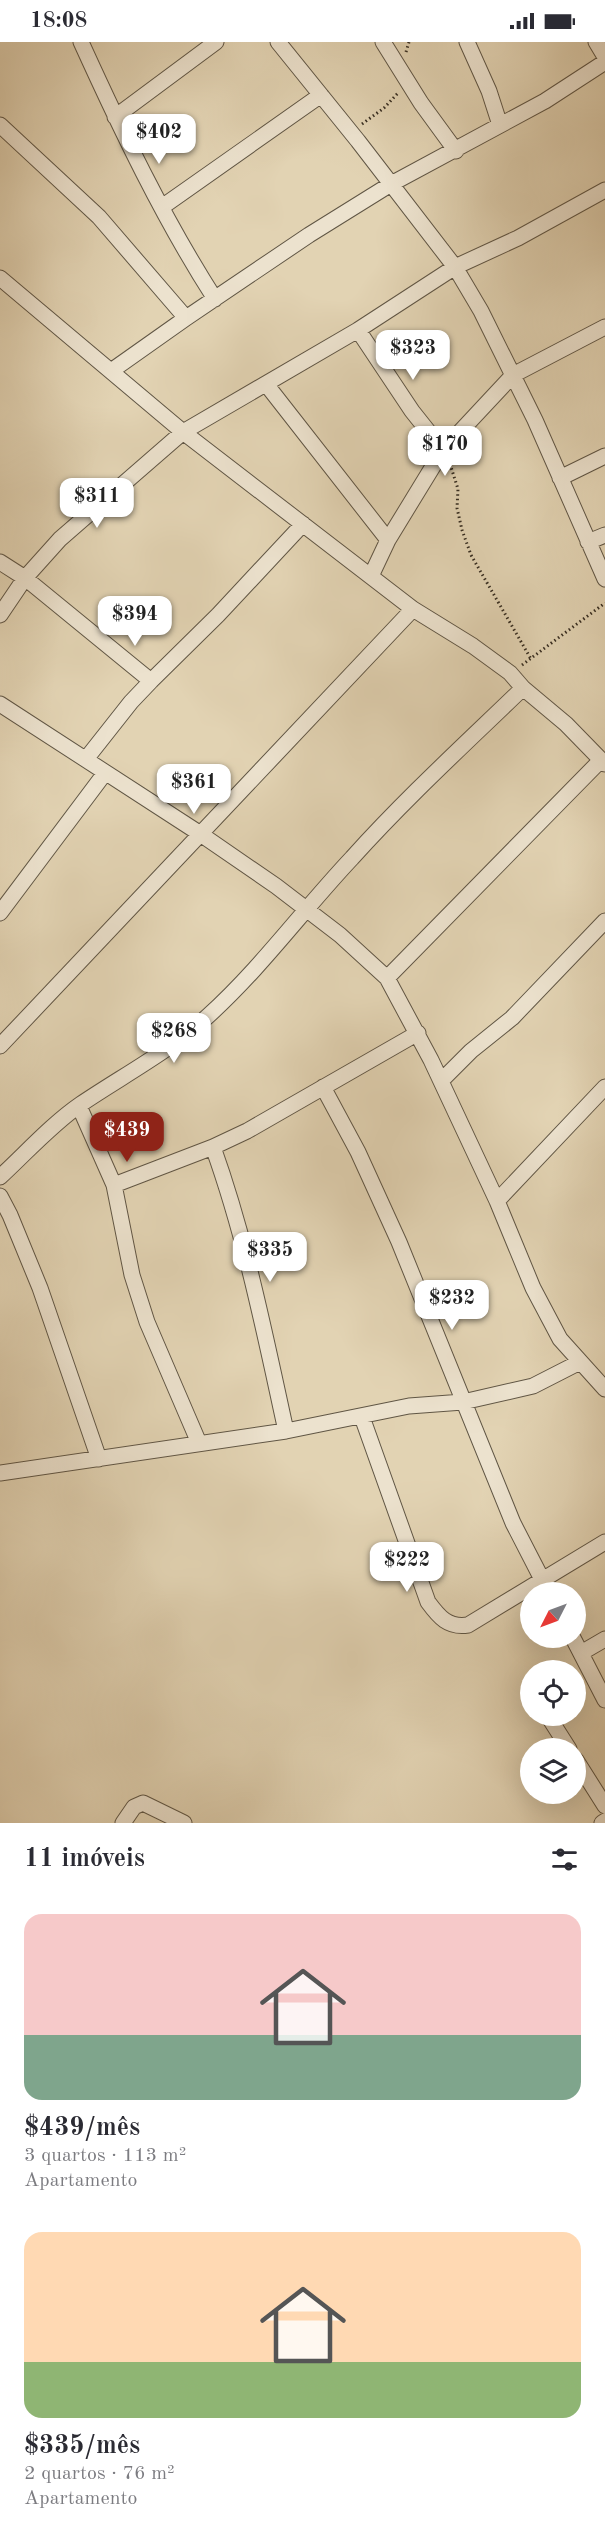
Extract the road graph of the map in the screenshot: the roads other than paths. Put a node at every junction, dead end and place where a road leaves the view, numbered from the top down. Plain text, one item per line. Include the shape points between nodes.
1 (81, 42) edge
2 (216, 42) edge
3 (278, 42) edge
4 (383, 42) edge
5 (467, 42) edge
6 (596, 42) edge
7 (605, 57) edge
8 (605, 62) edge
9 (321, 95) junction
10 (115, 117) junction
11 (0, 125) edge
12 (500, 125) junction
13 (456, 151) junction
14 (391, 184) junction
15 (605, 190) edge
16 (162, 207) junction
17 (455, 267) junction
18 (0, 278) edge
19 (215, 299) junction
20 (186, 318) junction
21 (605, 327) edge
22 (358, 330) junction
23 (111, 371) junction
24 (513, 375) junction
25 (266, 384) junction
26 (183, 432) junction
27 (443, 450) junction
28 (605, 456) edge
29 (560, 478) junction
30 (303, 524) junction
31 (605, 535) edge
32 (388, 540) junction
33 (588, 542) junction
34 (0, 562) edge
35 (371, 576) junction
36 (25, 578) junction
37 (605, 579) edge
38 (413, 609) junction
39 (0, 615) edge
40 (151, 681) junction
41 (523, 688) junction
42 (0, 704) edge
43 (86, 759) junction
44 (603, 762) edge
45 (105, 773) junction
46 (199, 833) junction
47 (306, 909) junction
48 (0, 913) edge
49 (605, 921) edge
50 (387, 978) junction
51 (418, 1033) junction
52 (0, 1046) edge
53 (441, 1081) junction
54 (323, 1087) junction
55 (605, 1087) edge
56 (79, 1106) junction
57 (213, 1147) junction
58 (0, 1177) edge
59 (114, 1185) junction
60 (0, 1196) edge
61 (496, 1201) junction
62 (580, 1362) junction
63 (605, 1389) edge
64 (463, 1402) junction
65 (362, 1416) junction
66 (286, 1431) junction
67 (199, 1443) junction
68 (99, 1459) junction
69 (0, 1473) edge
70 (605, 1542) edge
71 (543, 1582) edge
72 (550, 1582) edge
73 (520, 1599) edge
74 (605, 1639) edge
75 (578, 1648) edge
76 (581, 1653) junction
77 (605, 1700) edge
78 (586, 1776) edge
79 (605, 1806) edge
80 (123, 1823) edge
81 (184, 1823) edge

1 - 10 street
2 - 10 street
3 - 9 street
4 - 13 street
5 - 12 street
6 - 7 street
8 - 12 street
9 - 14 street
9 - 16 street
10 - 16 street
11 - 20 street via 99,217
12 - 13 street
13 - 14 street
14 - 17 street
14 - 19 street
15 - 17 street
16 - 19 street
17 - 22 street
17 - 24 street
18 - 23 street
19 - 20 street
20 - 23 street
21 - 24 street
22 - 25 street
22 - 27 street
23 - 26 street
24 - 27 street
24 - 29 street
25 - 26 street
25 - 32 street
26 - 30 street
26 - 36 street via 60,539
27 - 32 street
28 - 29 street
29 - 33 street
30 - 35 street
30 - 40 street
31 - 33 street
32 - 35 street
33 - 37 street
34 - 36 street
35 - 38 street
36 - 39 street
36 - 40 street
38 - 41 street via 473,646 510,673
38 - 46 street
40 - 43 street
41 - 44 street
41 - 47 street via 439,767
42 - 43 street
43 - 45 street
44 - 50 street
45 - 46 street
45 - 48 street
46 - 47 street
46 - 52 street
47 - 50 street
47 - 56 street via 243,983 187,1035
49 - 53 street via 512,1018
50 - 51 street
51 - 53 street
51 - 54 street
53 - 61 street
54 - 57 street
54 - 64 street via 399,1242
55 - 61 street
56 - 58 street
56 - 59 street
57 - 59 street
57 - 66 street via 233,1202
59 - 67 street via 144,1314
60 - 68 street via 36,1278
61 - 62 street via 533,1288 560,1339
62 - 63 street
62 - 64 street via 533,1386
64 - 65 street via 409,1406
64 - 71 street via 513,1523
65 - 66 street
65 - 73 street via 428,1602 439,1616 456,1627 468,1625
66 - 67 street
67 - 68 street
68 - 69 street
70 - 72 street
74 - 76 street
75 - 76 street
76 - 77 street
78 - 79 street
80 - 81 street via 143,1803

